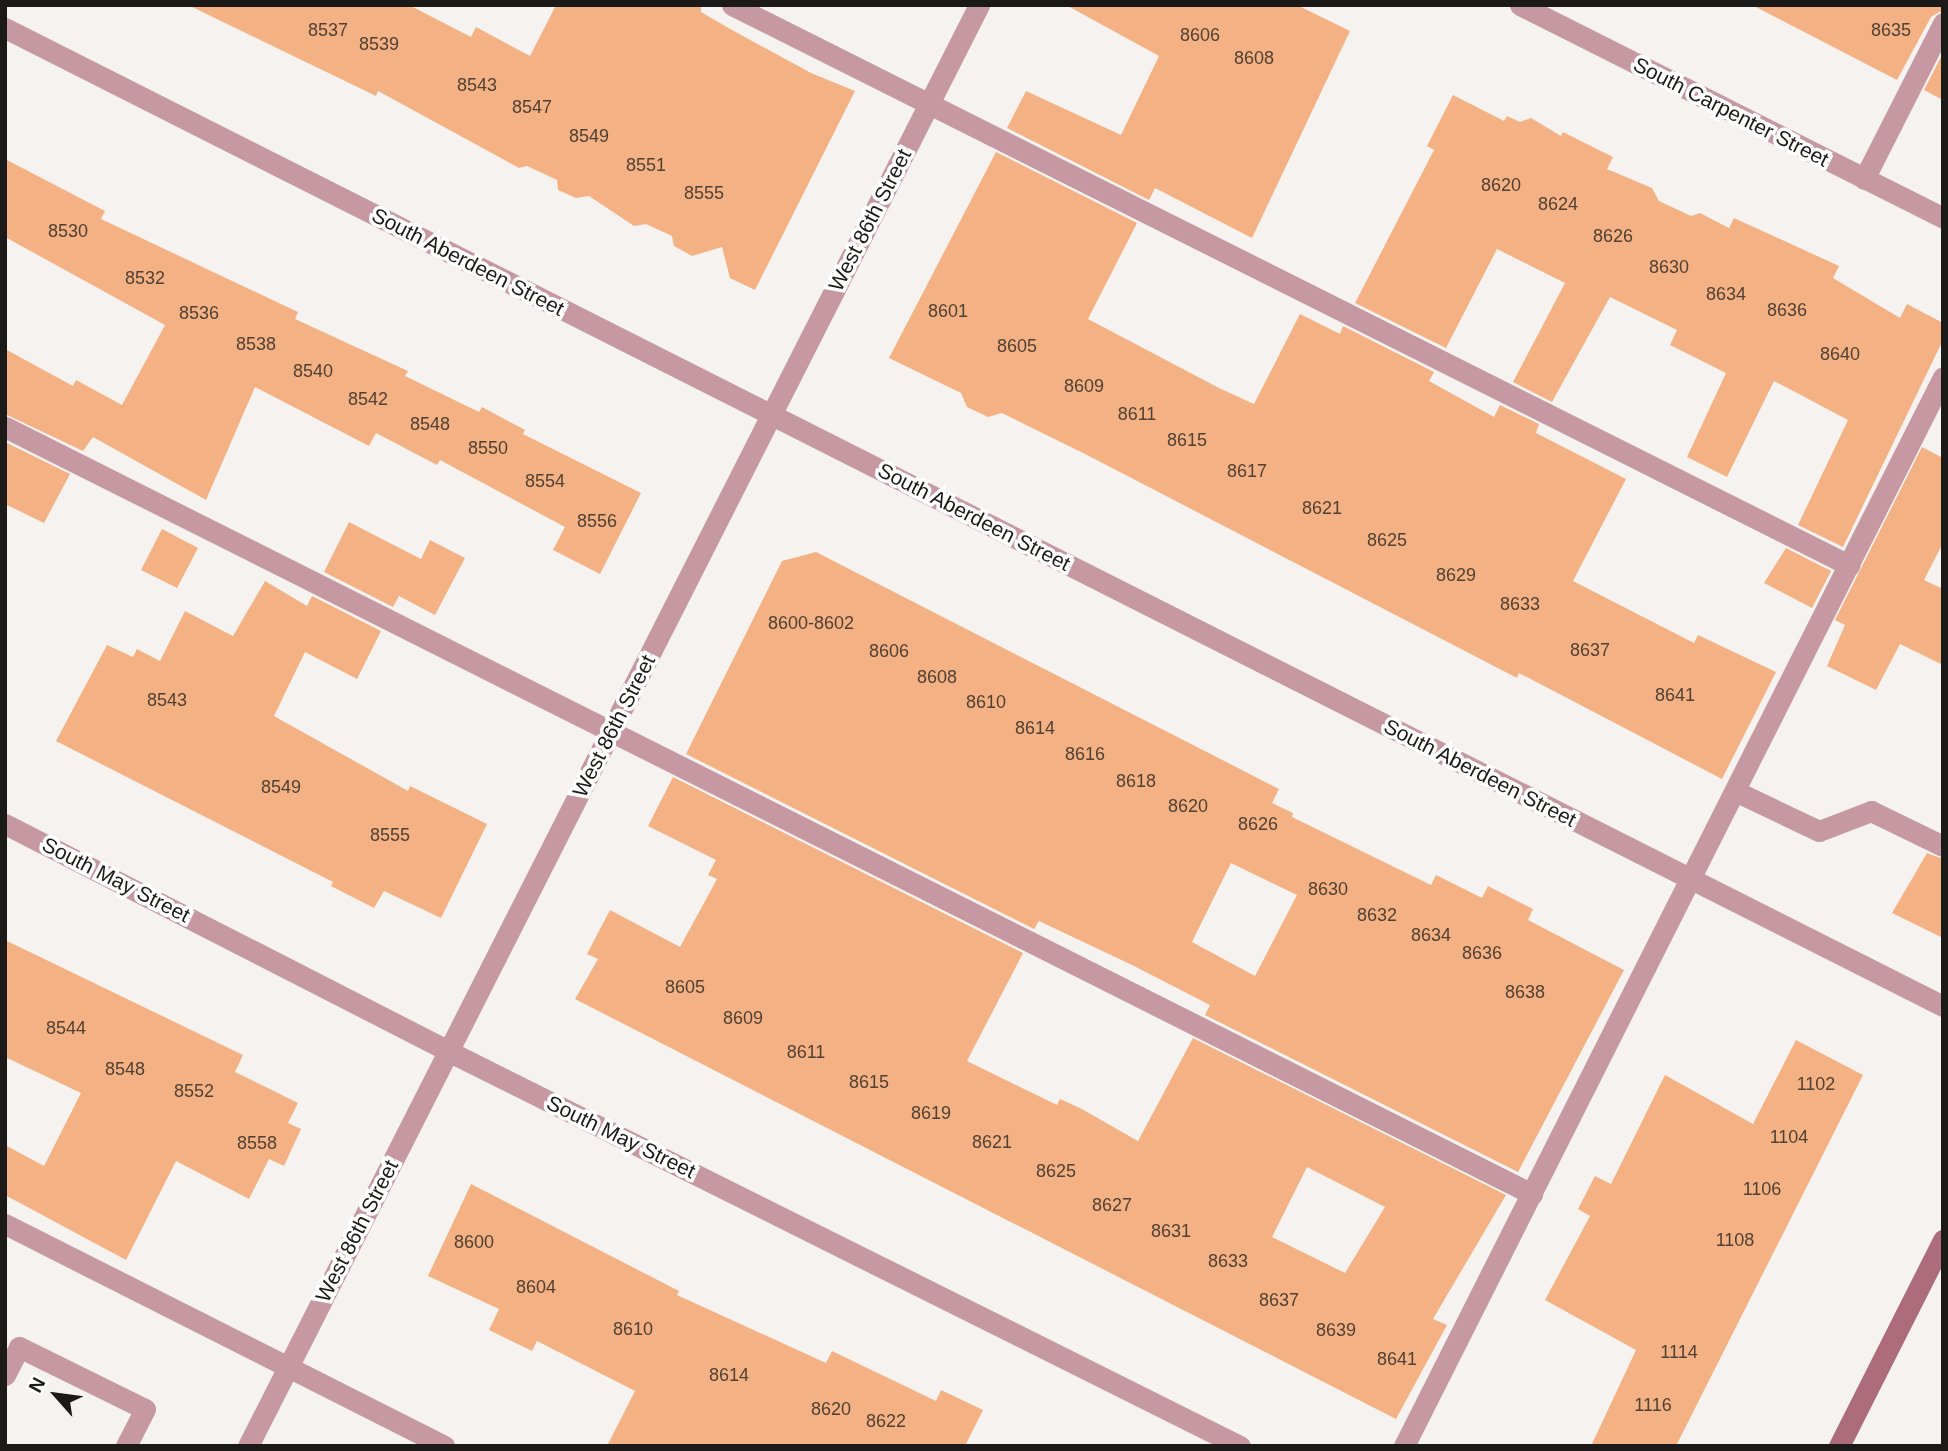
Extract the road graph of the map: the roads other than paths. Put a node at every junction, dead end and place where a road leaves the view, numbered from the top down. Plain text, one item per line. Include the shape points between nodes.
1 (732, 5) edge
2 (979, 5) edge
3 (1520, 5) edge
4 (1943, 23) edge
5 (5, 28) edge
6 (928, 105) junction
7 (1864, 179) junction
8 (1943, 218) edge
9 (1943, 377) edge
10 (771, 415) junction
11 (5, 427) edge
12 (1849, 565) junction
13 (610, 733) junction
14 (1735, 791) junction
15 (5, 824) edge
16 (1943, 846) edge
17 (1690, 879) junction
18 (1943, 1006) edge
19 (448, 1051) junction
20 (1532, 1194) junction
21 (5, 1224) edge
22 (1943, 1240) edge
23 (288, 1368) junction
24 (5, 1375) edge
25 (126, 1446) edge
26 (248, 1446) edge
27 (444, 1446) edge
28 (1240, 1446) edge
29 (1404, 1446) edge
30 (1839, 1446) edge

1 - 6 street
2 - 6 street, West 86th Street
3 - 7 street, South Carpenter Street
4 - 7 street
5 - 10 street, South Aberdeen Street
6 - 10 street, West 86th Street
6 - 12 street
7 - 8 street, South Carpenter Street
9 - 12 street
10 - 13 street, West 86th Street
10 - 17 street, South Aberdeen Street
11 - 13 street
12 - 14 street
13 - 19 street, West 86th Street
13 - 20 street
14 - 16 street via 1819,831 1871,811
14 - 17 street
15 - 19 street, South May Street
17 - 18 street, South Aberdeen Street
17 - 20 street
19 - 23 street, West 86th Street
19 - 28 street, South May Street
20 - 29 street
21 - 23 street
22 - 30 main road
23 - 26 street, West 86th Street
23 - 27 street
24 - 25 street via 19,1347 145,1409

